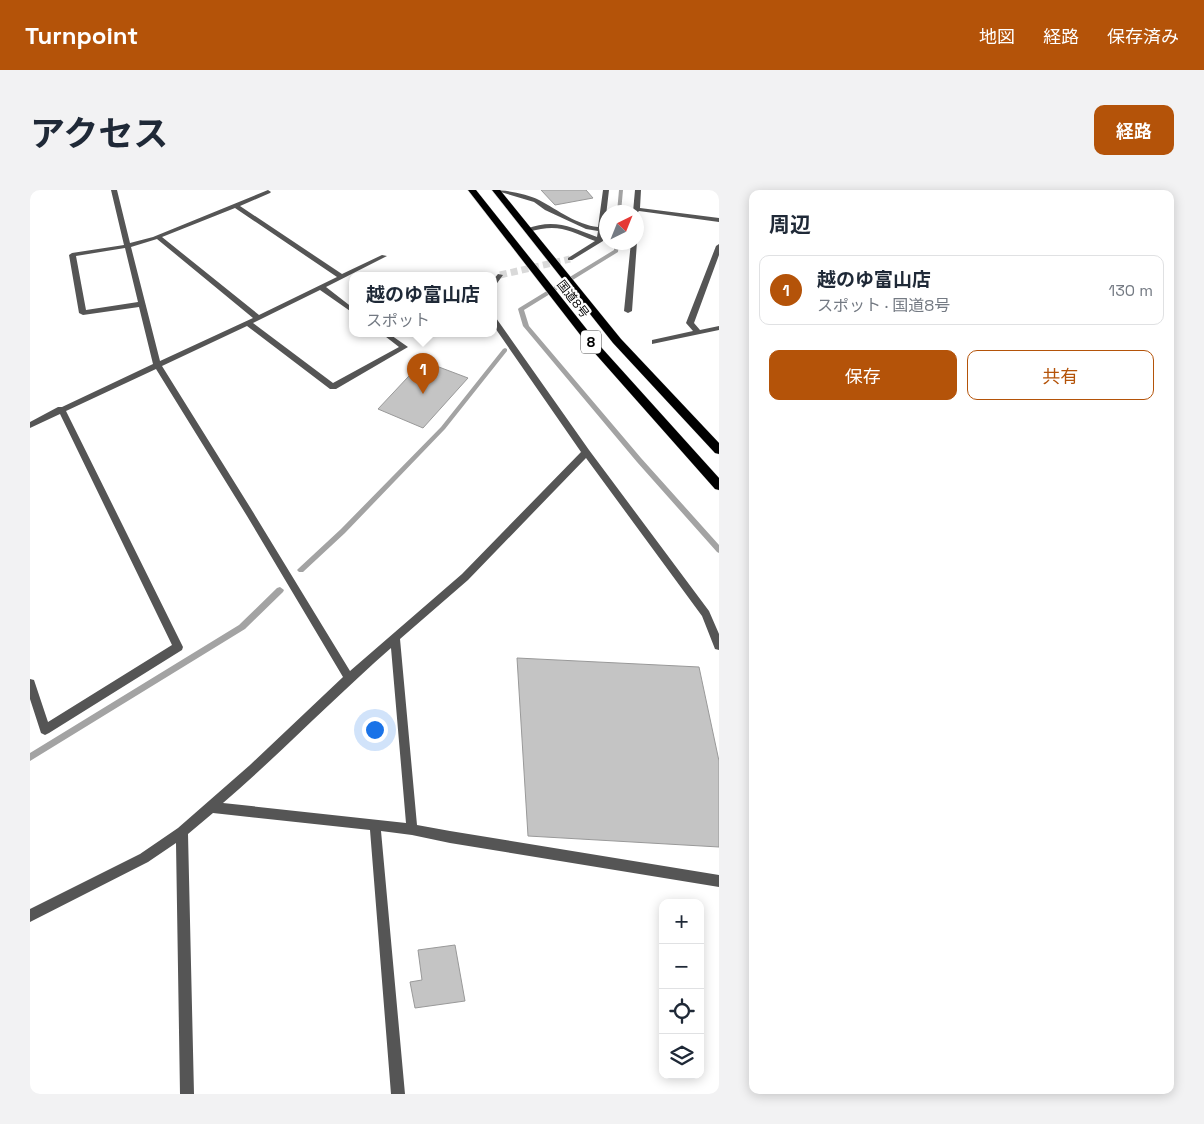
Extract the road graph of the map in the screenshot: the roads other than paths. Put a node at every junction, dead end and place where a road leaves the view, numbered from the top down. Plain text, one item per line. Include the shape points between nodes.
1 (114, 190) edge
2 (472, 190) edge
3 (497, 190) edge
4 (606, 190) edge
5 (638, 190) edge
6 (268, 192) dead end
7 (235, 205) junction
8 (604, 205) edge
9 (637, 205) edge
10 (644, 212) edge
11 (719, 220) edge
12 (599, 229) edge
13 (528, 230) junction
14 (158, 237) junction
15 (599, 241) edge
16 (599, 242) edge
17 (128, 246) junction
18 (719, 246) edge
19 (633, 250) edge
20 (384, 256) dead end
21 (570, 259) tunnel mouth
22 (352, 272) edge
23 (349, 274) edge
24 (500, 275) tunnel mouth
25 (342, 277) junction
26 (497, 279) edge
27 (321, 288) junction
28 (142, 304) junction
29 (349, 308) edge
30 (628, 311) dead end
31 (258, 318) junction
32 (248, 323) junction
33 (497, 326) edge
34 (719, 328) edge
35 (698, 332) junction
36 (390, 337) edge
37 (655, 342) dead end
38 (157, 365) junction
39 (62, 409) junction
40 (30, 425) edge
41 (719, 450) edge
42 (586, 452) junction
43 (719, 486) edge
44 (395, 638) junction
45 (719, 646) edge
46 (349, 678) junction
47 (30, 683) edge
48 (210, 807) junction
49 (375, 826) junction
50 (412, 829) junction
51 (182, 832) junction
52 (719, 881) edge
53 (30, 916) edge
54 (187, 1094) edge
55 (398, 1094) edge

1 - 17 street
2 - 43 highway, 国道8号 / 8 via 596,348
3 - 12 street via 536,201 588,228
3 - 13 highway, 国道8号 / 8
4 - 8 street
5 - 9 street
6 - 7 street
7 - 14 street
7 - 25 street
10 - 11 street
13 - 15 street via 540,224 553,224
13 - 41 highway, 国道8号 / 8 via 617,341
14 - 17 street
14 - 31 street
16 - 21 street
17 - 28 street
17 - 28 street via 72,255 83,313
18 - 35 street via 690,323
19 - 30 street
20 - 22 street
23 - 25 street
24 - 26 street
25 - 27 street
27 - 29 street
27 - 31 street
28 - 38 street
31 - 32 street
32 - 36 street via 333,388 404,347
32 - 38 street
33 - 42 street
34 - 35 street
35 - 37 street
38 - 39 street
38 - 46 street
39 - 40 street
39 - 47 street via 178,647 45,730
42 - 44 street via 465,577
42 - 45 street via 706,614
44 - 46 street
44 - 50 street
46 - 48 street
48 - 49 street
48 - 51 street
49 - 50 street
49 - 55 street
50 - 52 street
51 - 53 street via 144,858
51 - 54 street

